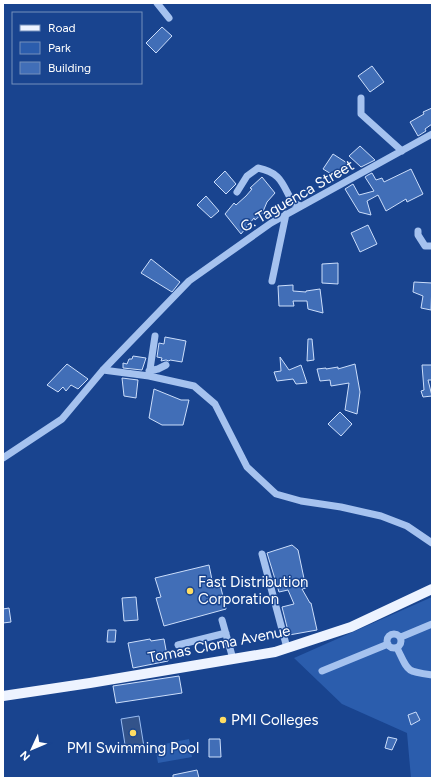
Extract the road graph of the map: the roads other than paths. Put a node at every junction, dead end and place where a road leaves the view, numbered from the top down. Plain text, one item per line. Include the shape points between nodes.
1 (157, 3) edge
2 (169, 18) dead end
3 (361, 98) dead end
4 (432, 134) edge
5 (402, 151) junction
6 (237, 192) dead end
7 (301, 206) junction
8 (286, 214) junction
9 (418, 231) dead end
10 (432, 246) edge
11 (272, 281) dead end
12 (155, 336) dead end
13 (166, 365) dead end
14 (103, 370) junction
15 (149, 374) junction
16 (3, 458) edge
17 (432, 543) edge
18 (262, 554) dead end
19 (432, 589) edge
20 (222, 620) dead end
21 (432, 624) edge
22 (226, 633) junction
23 (401, 637) junction
24 (388, 644) junction
25 (178, 645) dead end
26 (287, 648) junction
27 (397, 648) junction
28 (233, 659) junction
29 (322, 671) dead end
30 (432, 675) edge
31 (3, 696) edge

1 - 2 street
3 - 5 street via 361,114
4 - 5 street, G. Taguenca Street
5 - 7 street, G. Taguenca Street
6 - 7 street via 247,176 258,168 268,170 279,177 293,203
7 - 8 street, G. Taguenca Street
8 - 11 street
8 - 14 street, G. Taguenca Street via 190,281
9 - 10 street via 425,246
12 - 15 street
13 - 15 street
14 - 15 street
14 - 16 street, G. Taguenca Street via 62,419
15 - 17 street via 194,386 215,404 246,467 276,494 381,516 407,526
18 - 26 street
19 - 26 main road, Tomas Cloma Avenue via 351,627
20 - 22 street
21 - 23 street
22 - 25 street
22 - 28 street
23 - 24 street via 398,634 389,636
23 - 27 street via 402,641
24 - 27 street
24 - 29 street
26 - 28 main road, Tomas Cloma Avenue
27 - 30 street via 407,668 412,672
28 - 31 main road, Tomas Cloma Avenue

